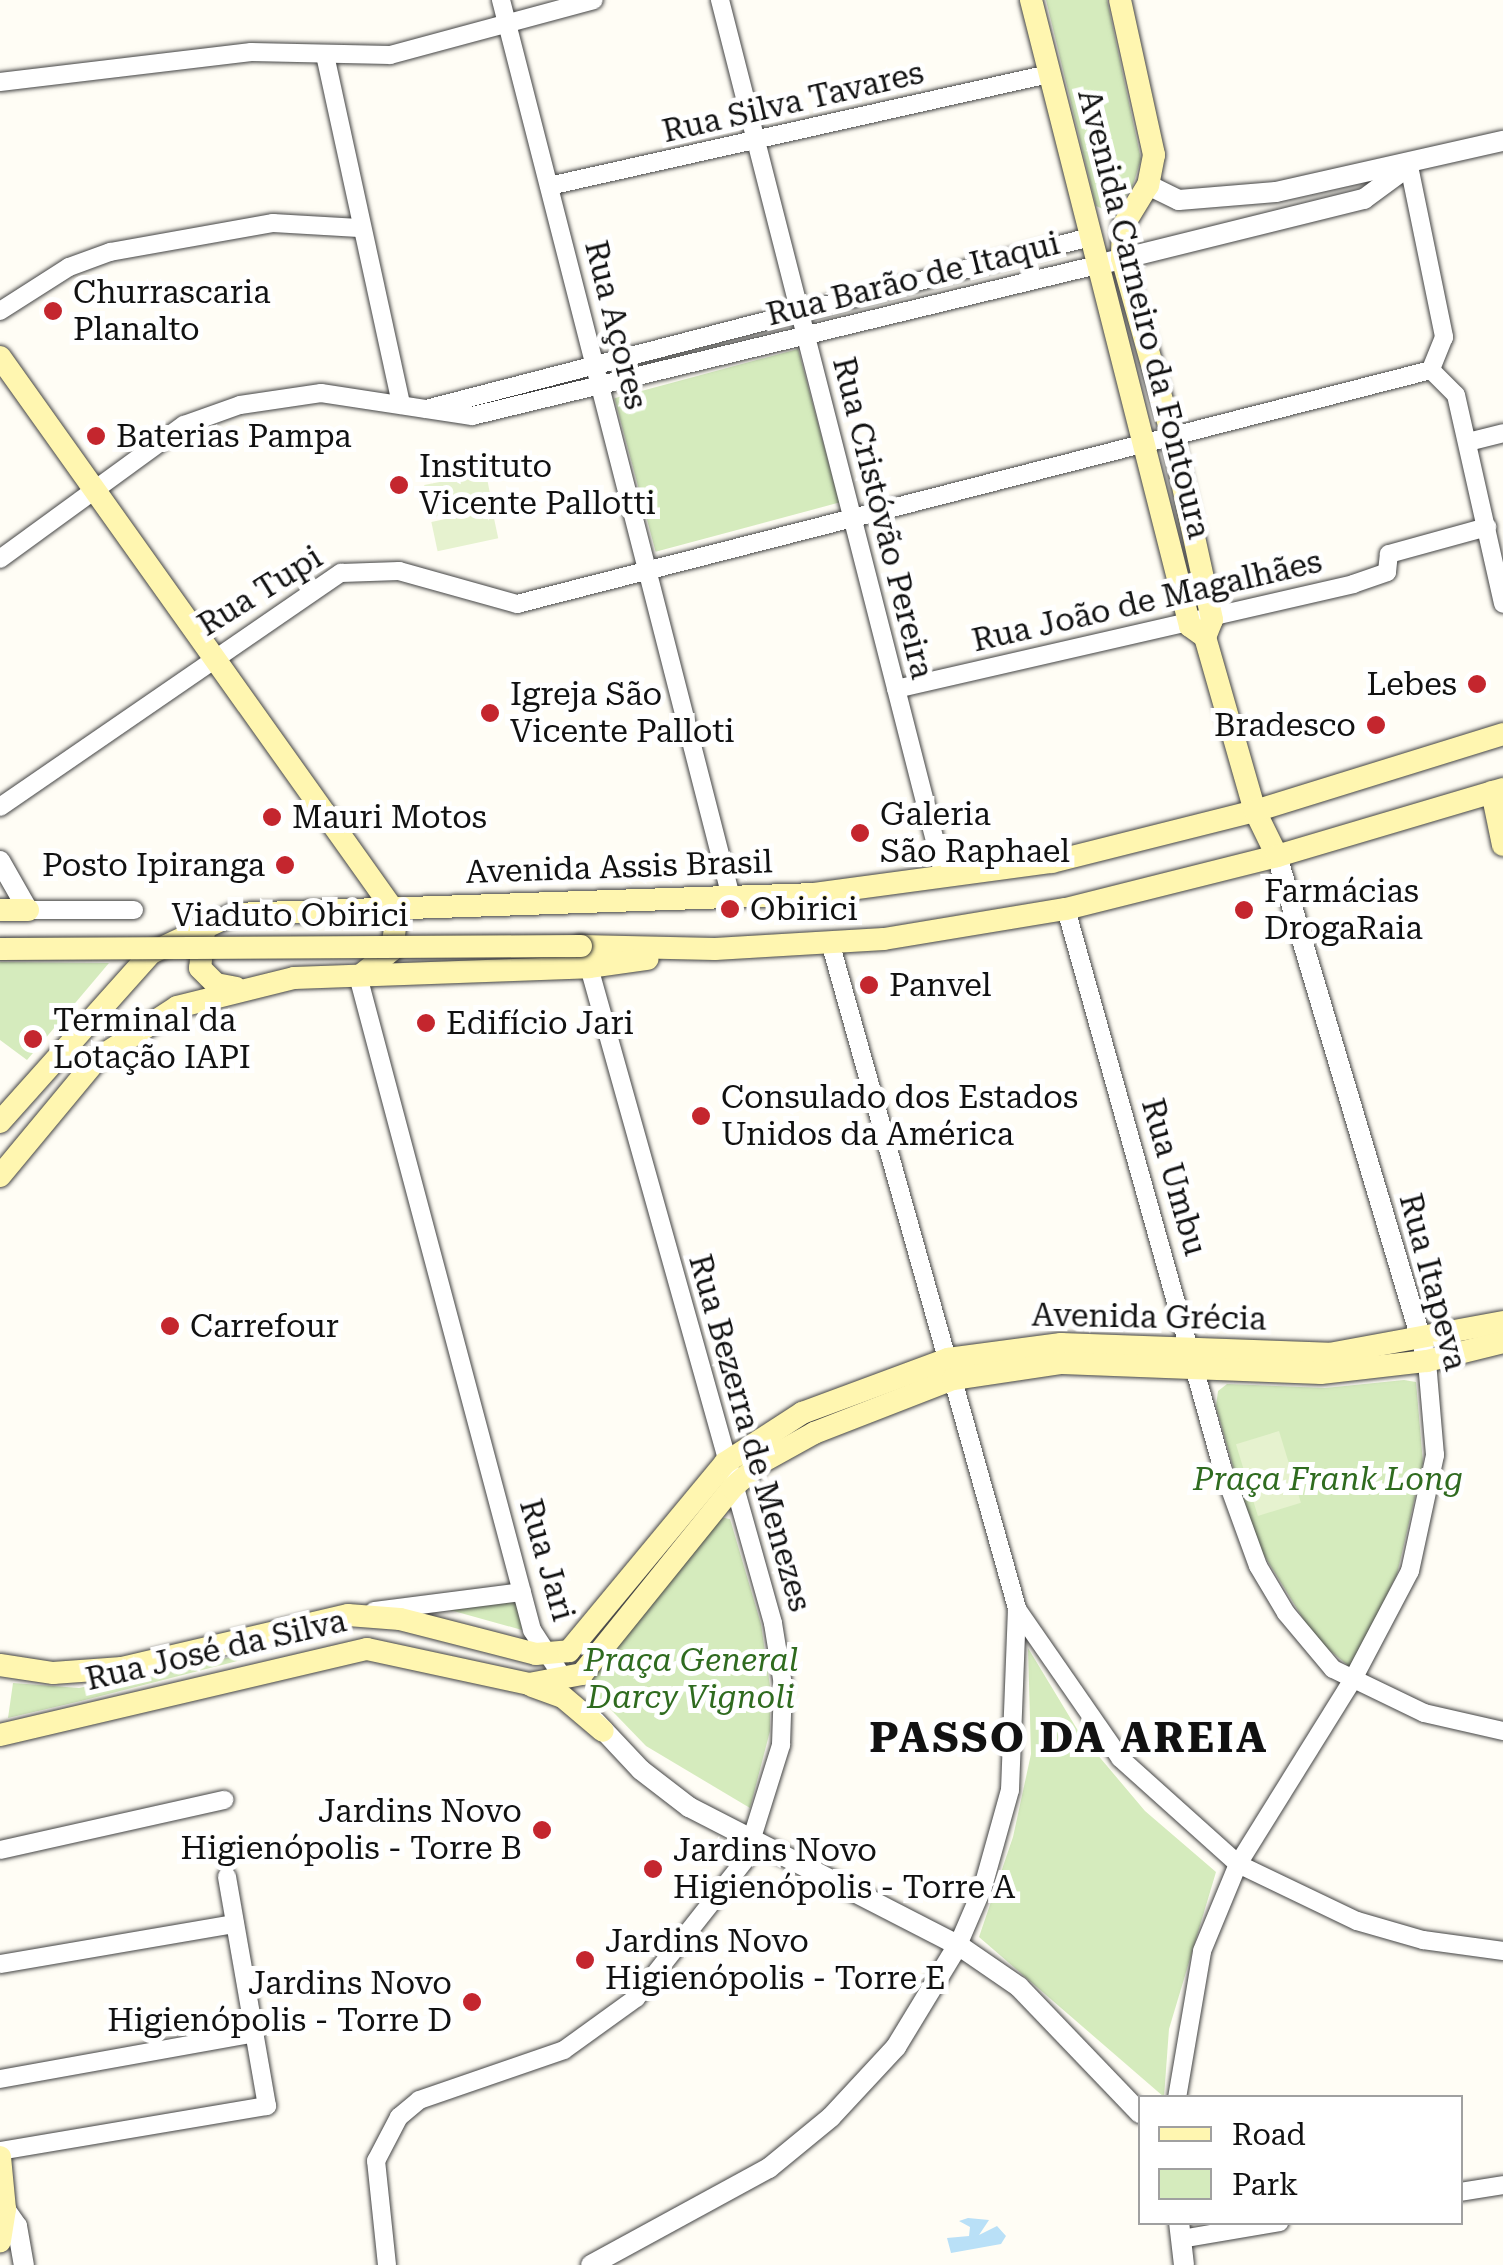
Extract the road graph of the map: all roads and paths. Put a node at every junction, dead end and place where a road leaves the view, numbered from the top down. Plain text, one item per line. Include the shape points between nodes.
1 (502, 0) edge
2 (594, 0) edge
3 (720, 0) edge
4 (1031, 0) edge
5 (1120, 0) edge
6 (507, 22) junction
7 (324, 55) junction
8 (1049, 74) junction
9 (0, 82) edge
10 (1503, 141) edge
11 (756, 143) junction
12 (1409, 166) junction
13 (1358, 171) junction
14 (1148, 185) junction
15 (550, 186) junction
16 (1364, 199) junction
17 (359, 228) junction
18 (1090, 237) junction
19 (1122, 258) junction
20 (1097, 265) junction
21 (939, 278) junction
22 (945, 302) junction
23 (0, 311) edge
24 (800, 316) junction
25 (805, 337) junction
26 (0, 356) edge
27 (1431, 370) junction
28 (598, 378) junction
29 (402, 405) junction
30 (1503, 433) edge
31 (1172, 436) junction
32 (1468, 442) junction
33 (1145, 443) junction
34 (95, 490) junction
35 (852, 518) junction
36 (1486, 527) junction
37 (0, 558) edge
38 (648, 570) junction
39 (1503, 604) edge
40 (1202, 628) junction
41 (213, 655) junction
42 (896, 689) junction
43 (1503, 734) edge
44 (1498, 790) edge
45 (0, 807) edge
46 (1255, 811) junction
47 (1503, 845) edge
48 (1277, 856) junction
49 (0, 861) edge
50 (944, 876) junction
51 (731, 897) junction
52 (390, 905) junction
53 (1066, 909) junction
54 (0, 910) edge
55 (28, 910) junction
56 (134, 910) dead end
57 (217, 919) junction
58 (830, 942) junction
59 (0, 949) edge
60 (585, 956) junction
61 (358, 976) junction
62 (238, 988) junction
63 (4, 1111) edge
64 (0, 1176) edge
65 (1503, 1322) edge
66 (1503, 1342) edge
67 (1424, 1351) junction
68 (1195, 1357) junction
69 (950, 1369) junction
70 (725, 1463) junction
71 (732, 1488) junction
72 (522, 1592) junction
73 (1017, 1608) junction
74 (348, 1615) junction
75 (547, 1654) junction
76 (0, 1665) edge
77 (564, 1680) junction
78 (1352, 1680) junction
79 (528, 1684) junction
80 (603, 1731) junction
81 (1503, 1731) edge
82 (0, 1734) edge
83 (224, 1800) dead end
84 (753, 1842) junction
85 (0, 1850) edge
86 (1238, 1864) junction
87 (226, 1876) dead end
88 (235, 1924) junction
89 (958, 1945) junction
90 (1503, 1951) edge
91 (0, 1964) edge
92 (255, 2033) junction
93 (6, 2078) edge
94 (1177, 2095) edge
95 (1138, 2111) edge
96 (6, 2151) edge
97 (1503, 2185) edge
98 (1463, 2192) edge
99 (3, 2209) edge
100 (1247, 2225) edge
101 (1180, 2231) edge
102 (0, 2242) edge
103 (24, 2265) edge
104 (387, 2265) edge
105 (591, 2265) edge
106 (1184, 2265) edge

1 - 6 street, Rua Açores
2 - 6 street
3 - 11 street, Rua Cristóvão Pereira
4 - 8 main road, Avenida Carneiro da Fontoura
5 - 14 main road, Avenida Carneiro da Fontoura via 1154,155
6 - 7 street via 390,55
6 - 15 street, Rua Açores
7 - 9 street via 250,52
7 - 17 street
8 - 11 street, Rua Silva Tavares
8 - 18 main road, Avenida Carneiro da Fontoura
10 - 12 street, Rua Barão de Itaqui
11 - 15 street, Rua Silva Tavares
11 - 24 street, Rua Cristóvão Pereira
12 - 13 street, Rua Barão de Itaqui
12 - 16 street, Rua Barão de Itaqui
12 - 27 street via 1444,337
13 - 14 street, Rua Barão de Itaqui via 1276,192 1198,200 1179,200
13 - 16 street
14 - 19 main road, Avenida Carneiro da Fontoura via 1123,226
15 - 28 street, Rua Açores
16 - 19 street, Rua Barão de Itaqui
17 - 23 street via 274,223 110,252 69,267
17 - 29 street
18 - 20 main road, Avenida Carneiro da Fontoura
18 - 21 street, Rua Barão de Itaqui
19 - 20 street, Rua Barão de Itaqui
19 - 31 main road, Avenida Carneiro da Fontoura
20 - 22 street, Rua Barão de Itaqui
20 - 33 main road, Avenida Carneiro da Fontoura
21 - 22 street
21 - 24 street, Rua Barão de Itaqui
22 - 25 street, Rua Barão de Itaqui
24 - 25 street, Rua Cristóvão Pereira
24 - 28 street, Rua Barão de Itaqui
25 - 28 street, Rua Barão de Itaqui
25 - 35 street, Rua Cristóvão Pereira
26 - 34 main road
27 - 31 street, Rua Tupi
27 - 32 street via 1456,395
28 - 29 street, Rua Barão de Itaqui via 421,410
28 - 38 street, Rua Açores
29 - 34 street, Rua Barão de Itaqui via 320,393 240,405 184,425
30 - 32 street
31 - 33 street, Rua Tupi
31 - 40 main road, Avenida Carneiro da Fontoura
32 - 36 street
33 - 35 street, Rua Tupi
33 - 40 main road, Avenida Carneiro da Fontoura
34 - 37 street, Rua Barão de Itaqui
34 - 41 main road
35 - 38 street, Rua Tupi
35 - 42 street, Rua Cristóvão Pereira
36 - 39 street
36 - 40 street, Rua João de Magalhães via 1389,554 1387,572
38 - 41 street, Rua Tupi via 505,605 399,570 358,570 325,579
38 - 51 street, Rua Açores
40 - 42 street, Rua João de Magalhães
40 - 46 main road, Avenida Carneiro da Fontoura
41 - 45 street, Rua Tupi
41 - 52 main road
42 - 50 street, Rua Cristóvão Pereira
43 - 46 main road, Avenida Assis Brasil
44 - 47 main road
44 - 48 main road
46 - 48 main road, Avenida Carneiro da Fontoura
46 - 50 main road, Avenida Assis Brasil via 1106,851
48 - 53 main road
48 - 67 street, Rua Itapeva
49 - 55 street
50 - 51 main road, Avenida Assis Brasil
51 - 52 main road, Avenida Assis Brasil
52 - 57 main road, Avenida Assis Brasil via 276,908
52 - 61 main road via 396,921 392,950
53 - 58 main road
53 - 68 street, Rua Umbu
54 - 55 main road
55 - 56 street
57 - 62 main road via 201,934 200,968 216,984
57 - 63 main road, Avenida Assis Brasil via 151,953
58 - 60 main road
58 - 69 street
59 - 60 main road, Viaduto Obirici, bridge
60 - 61 main road
60 - 70 street, Rua Bezerra de Menezes
61 - 62 main road
61 - 72 street, Rua Jari
62 - 64 main road via 176,1006 97,1059
65 - 67 main road, Avenida Grécia
66 - 67 main road, Avenida Grécia
67 - 68 main road, Avenida Grécia
67 - 78 street, Rua Itapeva via 1434,1420 1430,1494 1410,1570
68 - 69 main road, Avenida Grécia
68 - 78 street, Rua Umbu via 1222,1466 1258,1566 1313,1647
69 - 70 main road, Avenida Grécia via 802,1413
69 - 71 main road, Avenida Grécia via 814,1433
69 - 73 street
70 - 71 street, Rua Bezerra de Menezes
70 - 75 main road, Avenida Grécia via 578,1647
71 - 77 main road, Avenida Grécia via 596,1662
71 - 84 street, Rua Bezerra de Menezes via 773,1623 783,1686 780,1746
72 - 74 street, Rua José da Silva
72 - 75 street, Rua Jari
73 - 86 street via 1120,1758
73 - 89 street via 1010,1790 983,1888
74 - 75 main road, Rua José da Silva via 400,1619
74 - 76 main road, Rua José da Silva via 122,1668 53,1673
75 - 77 street, Rua Jari
77 - 79 main road, Rua José da Silva
77 - 80 street, Rua Jari
78 - 81 street, Rua Umbu via 1424,1713
78 - 86 street, Rua Itapeva
79 - 80 main road via 563,1697
79 - 82 main road, Rua José da Silva via 367,1648
80 - 84 street, Rua Jari via 673,1795
83 - 85 street
84 - 89 street, Rua Jari
84 - 104 street, Rua Bezerra de Menezes via 708,1912 636,1998 564,2050 419,2100 398,2118 376,2160
86 - 90 street via 1357,1921 1422,1940
86 - 94 street, Rua Itapeva via 1202,1951
87 - 88 street
88 - 91 street
88 - 92 street
89 - 95 street, Rua Jari via 1058,2022
89 - 105 street via 896,2047 831,2117 768,2168
92 - 93 street
92 - 96 street via 264,2109
96 - 99 main road
97 - 98 street
99 - 102 main road
99 - 103 street via 17,2226
100 - 101 street
101 - 106 street

